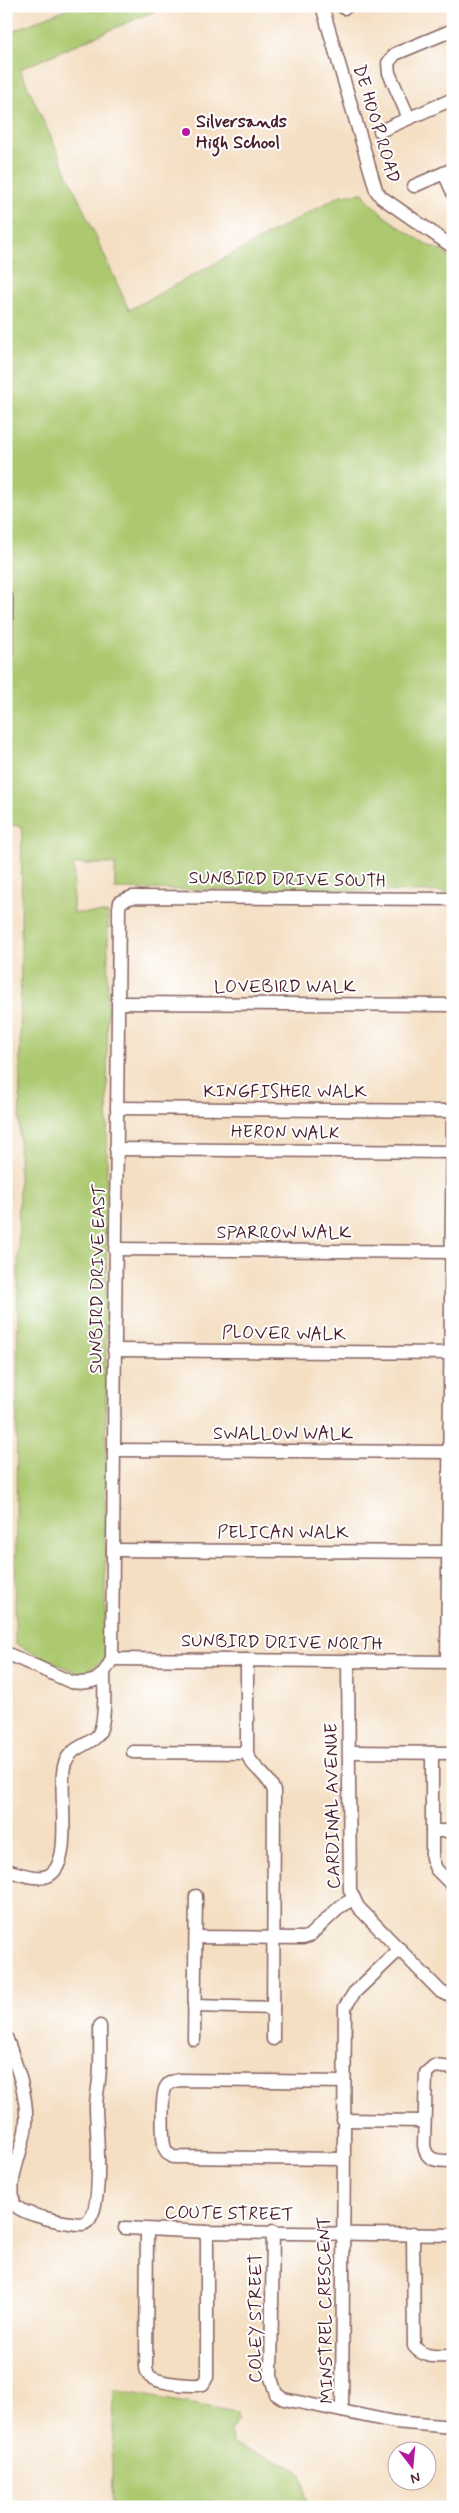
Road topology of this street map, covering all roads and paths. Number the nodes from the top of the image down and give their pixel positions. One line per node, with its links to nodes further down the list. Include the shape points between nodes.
1 (322, 6): 9 (street, DE HOOP ROAD, via 376,190 381,197)
2 (453, 30): 4 (street, via 395,54 388,63 388,73)
3 (453, 99): 4 (street)
4 (410, 118): 5 (street)
5 (380, 131)
6 (448, 171): 7 (street); 8 (street)
7 (414, 186)
8 (453, 193)
9 (453, 247)
10 (6, 597): 11 (street)
11 (6, 602): 12 (street)
12 (6, 649): 13 (street)
13 (6, 664)
14 (122, 900): 15 (street, SUNBIRD DRIVE SOUTH, via 132,897); 16 (street, SUNBIRD DRIVE EAST, via 118,908)
15 (453, 900)
16 (118, 1003): 17 (street, LOVEBIRD WALK); 18 (street, SUNBIRD DRIVE EAST)
17 (453, 1005)
18 (117, 1108): 19 (street, KINGFISHER WALK); 21 (street, SUNBIRD DRIVE EAST)
19 (453, 1111)
20 (453, 1120): 22 (street)
21 (116, 1149): 22 (street, HERON WALK); 23 (street, SUNBIRD DRIVE EAST)
22 (452, 1152): 24 (street)
23 (115, 1249): 24 (street, SPARROW WALK); 25 (street, SUNBIRD DRIVE EAST)
24 (452, 1252): 26 (street)
25 (114, 1350): 26 (street, PLOVER WALK); 27 (street, SUNBIRD DRIVE EAST)
26 (452, 1352): 28 (street)
27 (114, 1450): 28 (street, SWALLOW WALK); 29 (street, SUNBIRD DRIVE EAST)
28 (451, 1452): 30 (street)
29 (113, 1550): 30 (street, PELICAN WALK); 32 (street, SUNBIRD DRIVE EAST)
30 (451, 1552): 35 (street)
31 (7, 1654): 36 (street, via 71,1682 87,1683)
32 (112, 1659): 33 (street, SUNBIRD DRIVE NORTH); 36 (street)
33 (247, 1660): 34 (street, SUNBIRD DRIVE NORTH); 39 (street)
34 (348, 1661): 35 (street, SUNBIRD DRIVE NORTH); 38 (street, CARDINAL AVENUE)
35 (450, 1662)
36 (104, 1673): 44 (street, via 99,1733 69,1755 64,1768 63,1843 59,1862 54,1872 45,1876)
37 (133, 1752): 39 (street)
38 (350, 1752): 40 (street); 47 (street, CARDINAL AVENUE, via 348,1882)
39 (247, 1753): 49 (street, via 248,1759 272,1784 274,1791)
40 (432, 1753): 41 (street); 42 (street)
41 (453, 1753)
42 (432, 1831): 43 (street); 45 (street, via 434,1863)
43 (453, 1831)
44 (6, 1870)
45 (453, 1886)
46 (196, 1896): 48 (street)
47 (353, 1899): 49 (street, via 309,1936); 50 (street, CARDINAL AVENUE)
48 (196, 1937): 49 (street); 52 (street)
49 (273, 1938): 53 (street)
50 (400, 1949): 51 (street, CARDINAL AVENUE, via 441,1992); 59 (street, MINSTREL CRESCENT, via 354,1993 345,2007)
51 (453, 1998)
52 (194, 2006): 53 (street); 56 (street)
53 (273, 2008): 57 (street)
54 (100, 2026): 55 (street, via 96,2105 98,2174 94,2213 90,2221 83,2224 34,2215 14,2204 15,2170 26,2111)
55 (6, 2037)
56 (194, 2039)
57 (273, 2039)
58 (453, 2068): 61 (street, via 434,2066 426,2073)
59 (344, 2082): 60 (street, MINSTREL CRESCENT); 62 (street, via 180,2080 166,2087 164,2101 164,2146 173,2157)
60 (343, 2120): 61 (street); 62 (street, MINSTREL CRESCENT)
61 (424, 2121): 63 (street, via 426,2154 437,2161)
62 (343, 2159): 68 (street, MINSTREL CRESCENT)
63 (453, 2161)
64 (125, 2228): 65 (street, COUTE STREET)
65 (147, 2230): 67 (street, COUTE STREET); 67 (street, via 146,2368 151,2378 191,2386 203,2384 207,2377)
66 (273, 2231): 67 (street, COUTE STREET); 68 (street, COUTE STREET); 72 (street, COLEY STREET, via 273,2391 284,2399)
67 (207, 2232)
68 (342, 2232): 69 (street, COUTE STREET); 72 (street, MINSTREL CRESCENT)
69 (413, 2234): 70 (street, COUTE STREET); 71 (street, via 414,2346 429,2356)
70 (453, 2235)
71 (453, 2356)
72 (342, 2411): 73 (street, MINSTREL CRESCENT, via 394,2422)
73 (453, 2427)

